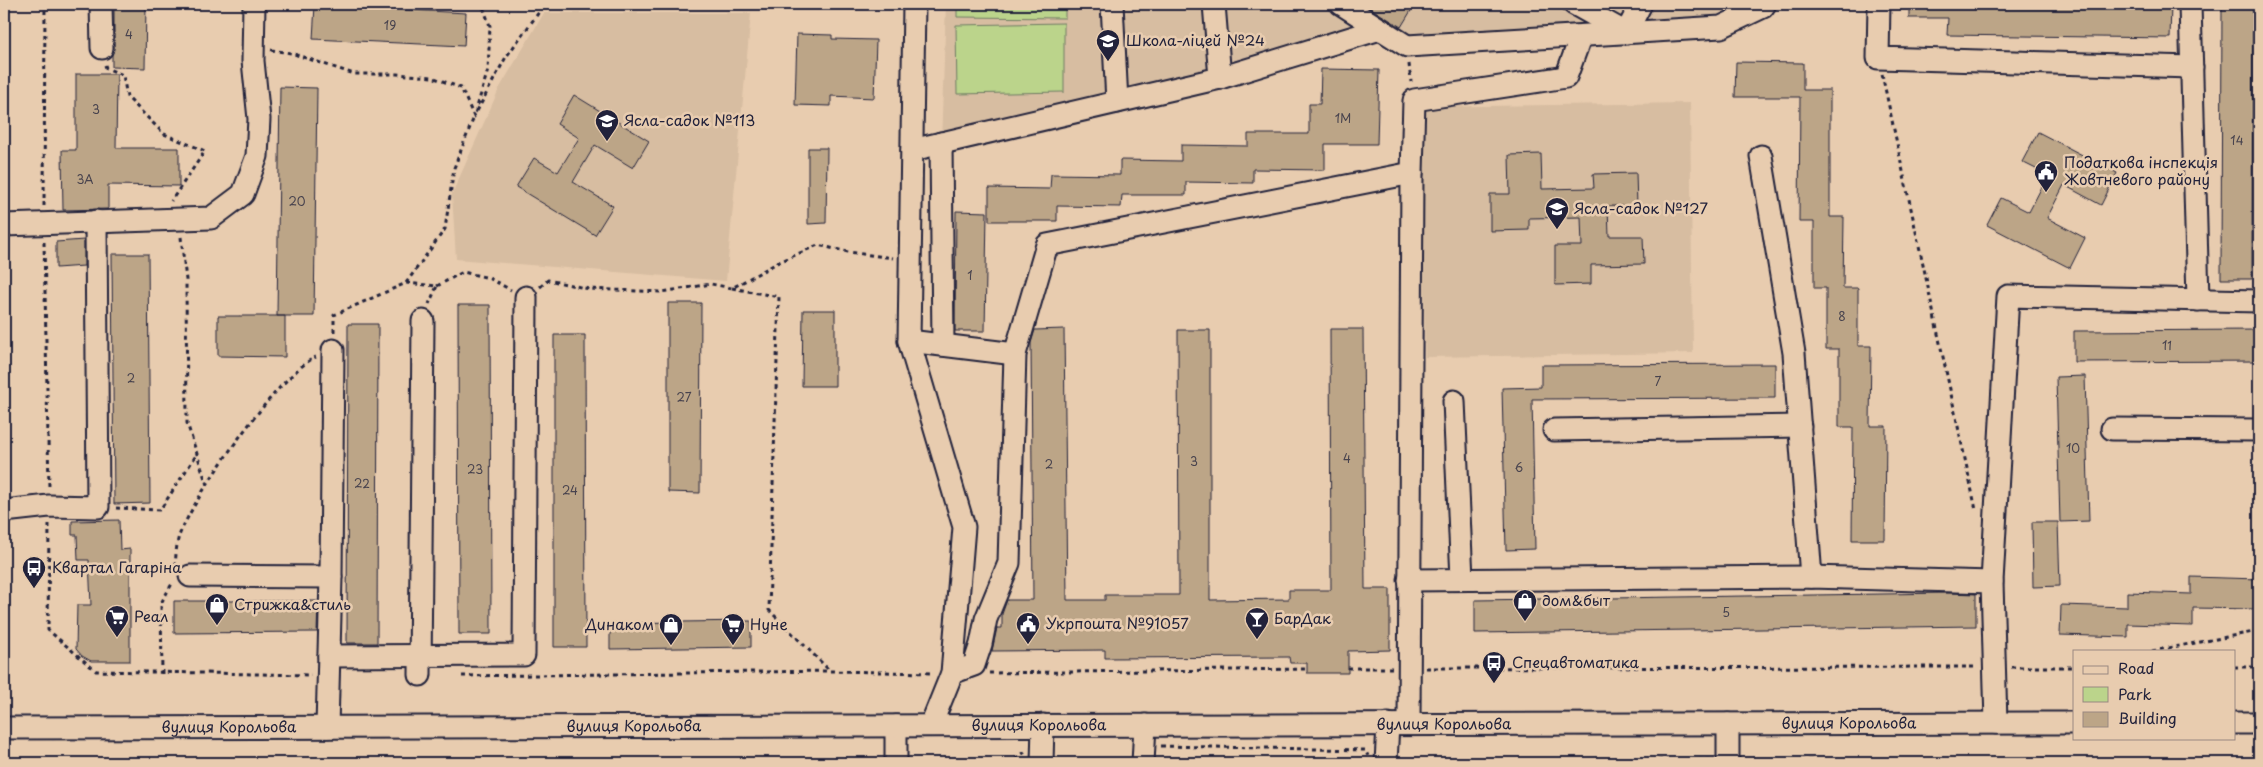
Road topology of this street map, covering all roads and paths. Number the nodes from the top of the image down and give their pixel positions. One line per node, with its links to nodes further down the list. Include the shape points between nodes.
1 (102, 4): 18 (street)
2 (254, 4): 19 (street)
3 (482, 4): 25 (path, via 490,26 488,70)
4 (545, 4): 25 (path, via 506,57)
5 (914, 4): 27 (street)
6 (1112, 4): 24 (street)
7 (1214, 4): 22 (street)
8 (1341, 4): 14 (street)
9 (1574, 4): 15 (street)
10 (1641, 4): 15 (street)
11 (1765, 4): 15 (street, via 1721,27)
12 (1879, 4): 20 (street)
13 (2190, 4): 21 (street)
14 (1380, 29): 17 (street); 22 (street)
15 (1626, 33): 16 (street)
16 (1581, 36): 17 (street); 23 (street, via 1566,77)
17 (1407, 46): 23 (path)
18 (102, 48): 31 (path, via 106,68 122,75 127,98 164,134 205,151 167,207)
19 (253, 50): 25 (path, via 290,53 354,74 432,77 461,88); 30 (street, via 258,156 242,194 211,218)
20 (1878, 58): 21 (street); 55 (path)
21 (2192, 66): 39 (street)
22 (1220, 78): 24 (street)
23 (1414, 100): 29 (street)
24 (1117, 102): 26 (street)
25 (474, 117): 35 (path, via 454,168 445,229)
26 (941, 143): 27 (street); 43 (street)
27 (912, 150): 34 (street)
28 (1761, 156): 47 (street, via 1794,353)
29 (1412, 173): 45 (street, via 1047,245); 60 (street)
30 (179, 219): 31 (street); 51 (path, via 186,280 187,423)
31 (149, 220): 32 (street)
32 (96, 221): 33 (street); 53 (street)
33 (4, 225)
34 (911, 258): 37 (path, via 887,258 818,245); 42 (street)
35 (406, 283): 36 (path); 44 (path, via 334,315)
36 (437, 286): 38 (path, via 463,272 489,278); 41 (path)
37 (732, 288): 38 (path, via 711,284 662,292 589,289 548,280); 73 (path, via 779,297 769,610)
38 (526, 297): 64 (street, via 524,655)
39 (2198, 300): 40 (street); 61 (street, via 2008,296)
40 (2259, 301)
41 (423, 321): 64 (street)
42 (909, 342): 43 (street); 74 (street, via 964,527)
43 (943, 345): 45 (street)
44 (333, 350): 52 (path, via 306,362 266,404); 57 (street)
45 (1015, 354): 74 (street, via 1009,563 986,618 974,665)
46 (1454, 402): 59 (street)
47 (1800, 426): 49 (street); 58 (street)
48 (2112, 429): 50 (street)
49 (1554, 430)
50 (2259, 430)
51 (197, 453): 52 (path); 53 (path, via 160,510)
52 (207, 485): 76 (path, via 178,537 172,584 161,603)
53 (98, 507): 54 (street, via 49,506)
54 (4, 511)
55 (1977, 514)
56 (190, 576): 57 (street)
57 (331, 577): 65 (street)
58 (1811, 577): 59 (street); 61 (street)
59 (1462, 579): 60 (street)
60 (1409, 580): 72 (street)
61 (1992, 582): 67 (street)
62 (2259, 631): 63 (path)
63 (2157, 650)
64 (420, 654): 65 (street); 77 (street)
65 (329, 656): 88 (street)
66 (2073, 666): 67 (path)
67 (1994, 667): 72 (path); 79 (street)
68 (2236, 667): 69 (path)
69 (2259, 667)
70 (1307, 668): 75 (path)
71 (1348, 668): 72 (path)
72 (1409, 668): 84 (street)
73 (831, 671): 74 (path); 78 (path)
74 (952, 673): 87 (street)
75 (981, 673)
76 (162, 674)
77 (420, 676)
78 (458, 676)
79 (1996, 723): 80 (street, вулиця Корольова); 85 (street, вулиця Корольова)
80 (2073, 723)
81 (2236, 723): 82 (street)
82 (2259, 723)
83 (1388, 724): 84 (street, вулиця Корольова); 91 (street, вулиця Корольова); 98 (street)
84 (1409, 724): 85 (street, вулиця Корольова)
85 (1728, 724): 92 (street)
86 (896, 726): 87 (street, вулиця Корольова); 88 (street, вулиця Корольова); 95 (street)
87 (931, 726): 90 (street, вулиця Корольова)
88 (327, 727): 89 (street, вулиця Корольова)
89 (4, 728)
90 (1043, 745): 91 (street, вулиця Корольова); 96 (path)
91 (1144, 745): 97 (path, via 1365,750)
92 (1728, 761): 99 (path); 100 (path)
93 (324, 763): 94 (path)
94 (720, 763)
95 (896, 763)
96 (1008, 763)
97 (1370, 763)
98 (1386, 763)
99 (1474, 763)
100 (1939, 763)

